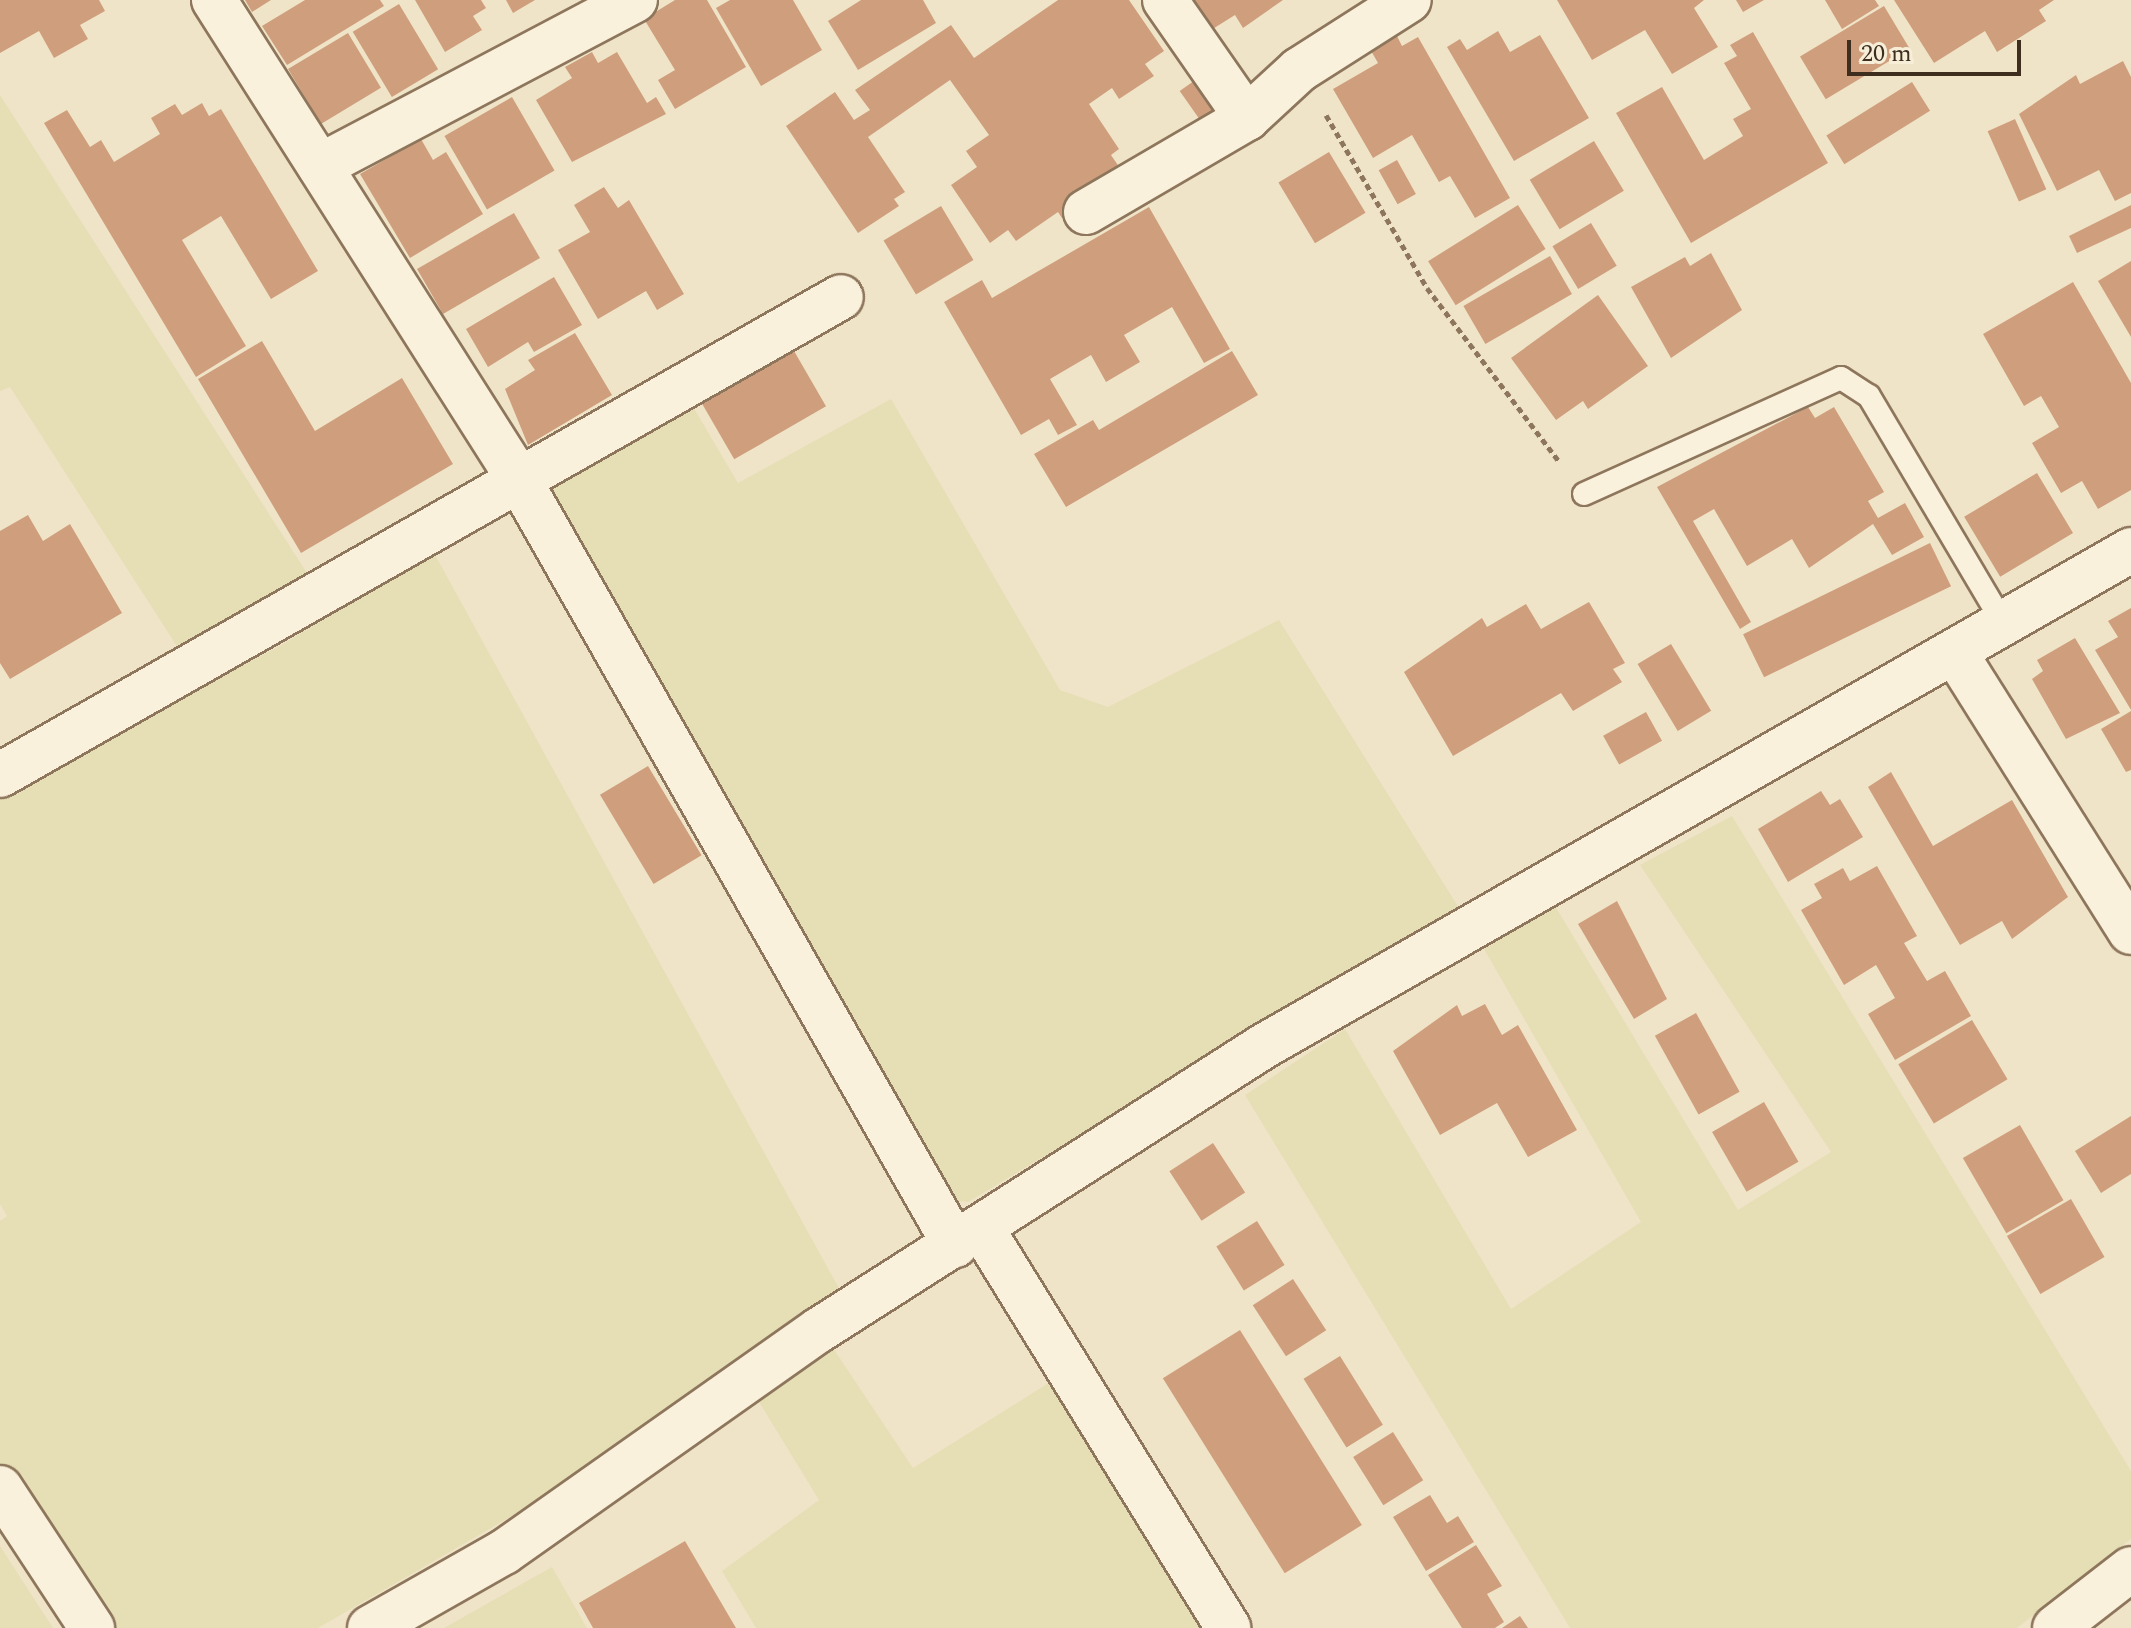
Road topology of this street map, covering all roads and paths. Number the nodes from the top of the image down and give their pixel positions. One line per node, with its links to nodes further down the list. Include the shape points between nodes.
1 (214, 0): 7 (street)
2 (635, 0): 7 (street)
3 (1165, 0): 6 (street)
4 (1409, 0): 5 (street)
5 (1299, 70): 6 (street); 11 (path, via 1427,288)
6 (1247, 118): 8 (street)
7 (320, 166): 10 (street)
8 (1086, 212)
9 (841, 297): 10 (street)
10 (518, 478): 15 (street); 17 (street)
11 (1584, 494): 13 (lane, via 1841,378 1869,396)
12 (2131, 550): 13 (street)
13 (2004, 624): 14 (street)
14 (1957, 656): 16 (street); 17 (street, via 1264,1046)
15 (0, 775)
16 (2131, 932)
17 (969, 1237): 21 (street, via 819,1330 504,1552); 22 (street)
18 (0, 1488): 20 (street)
19 (2131, 1569): 23 (street)
20 (92, 1628)
21 (370, 1628)
22 (1228, 1628)
23 (2055, 1628)

